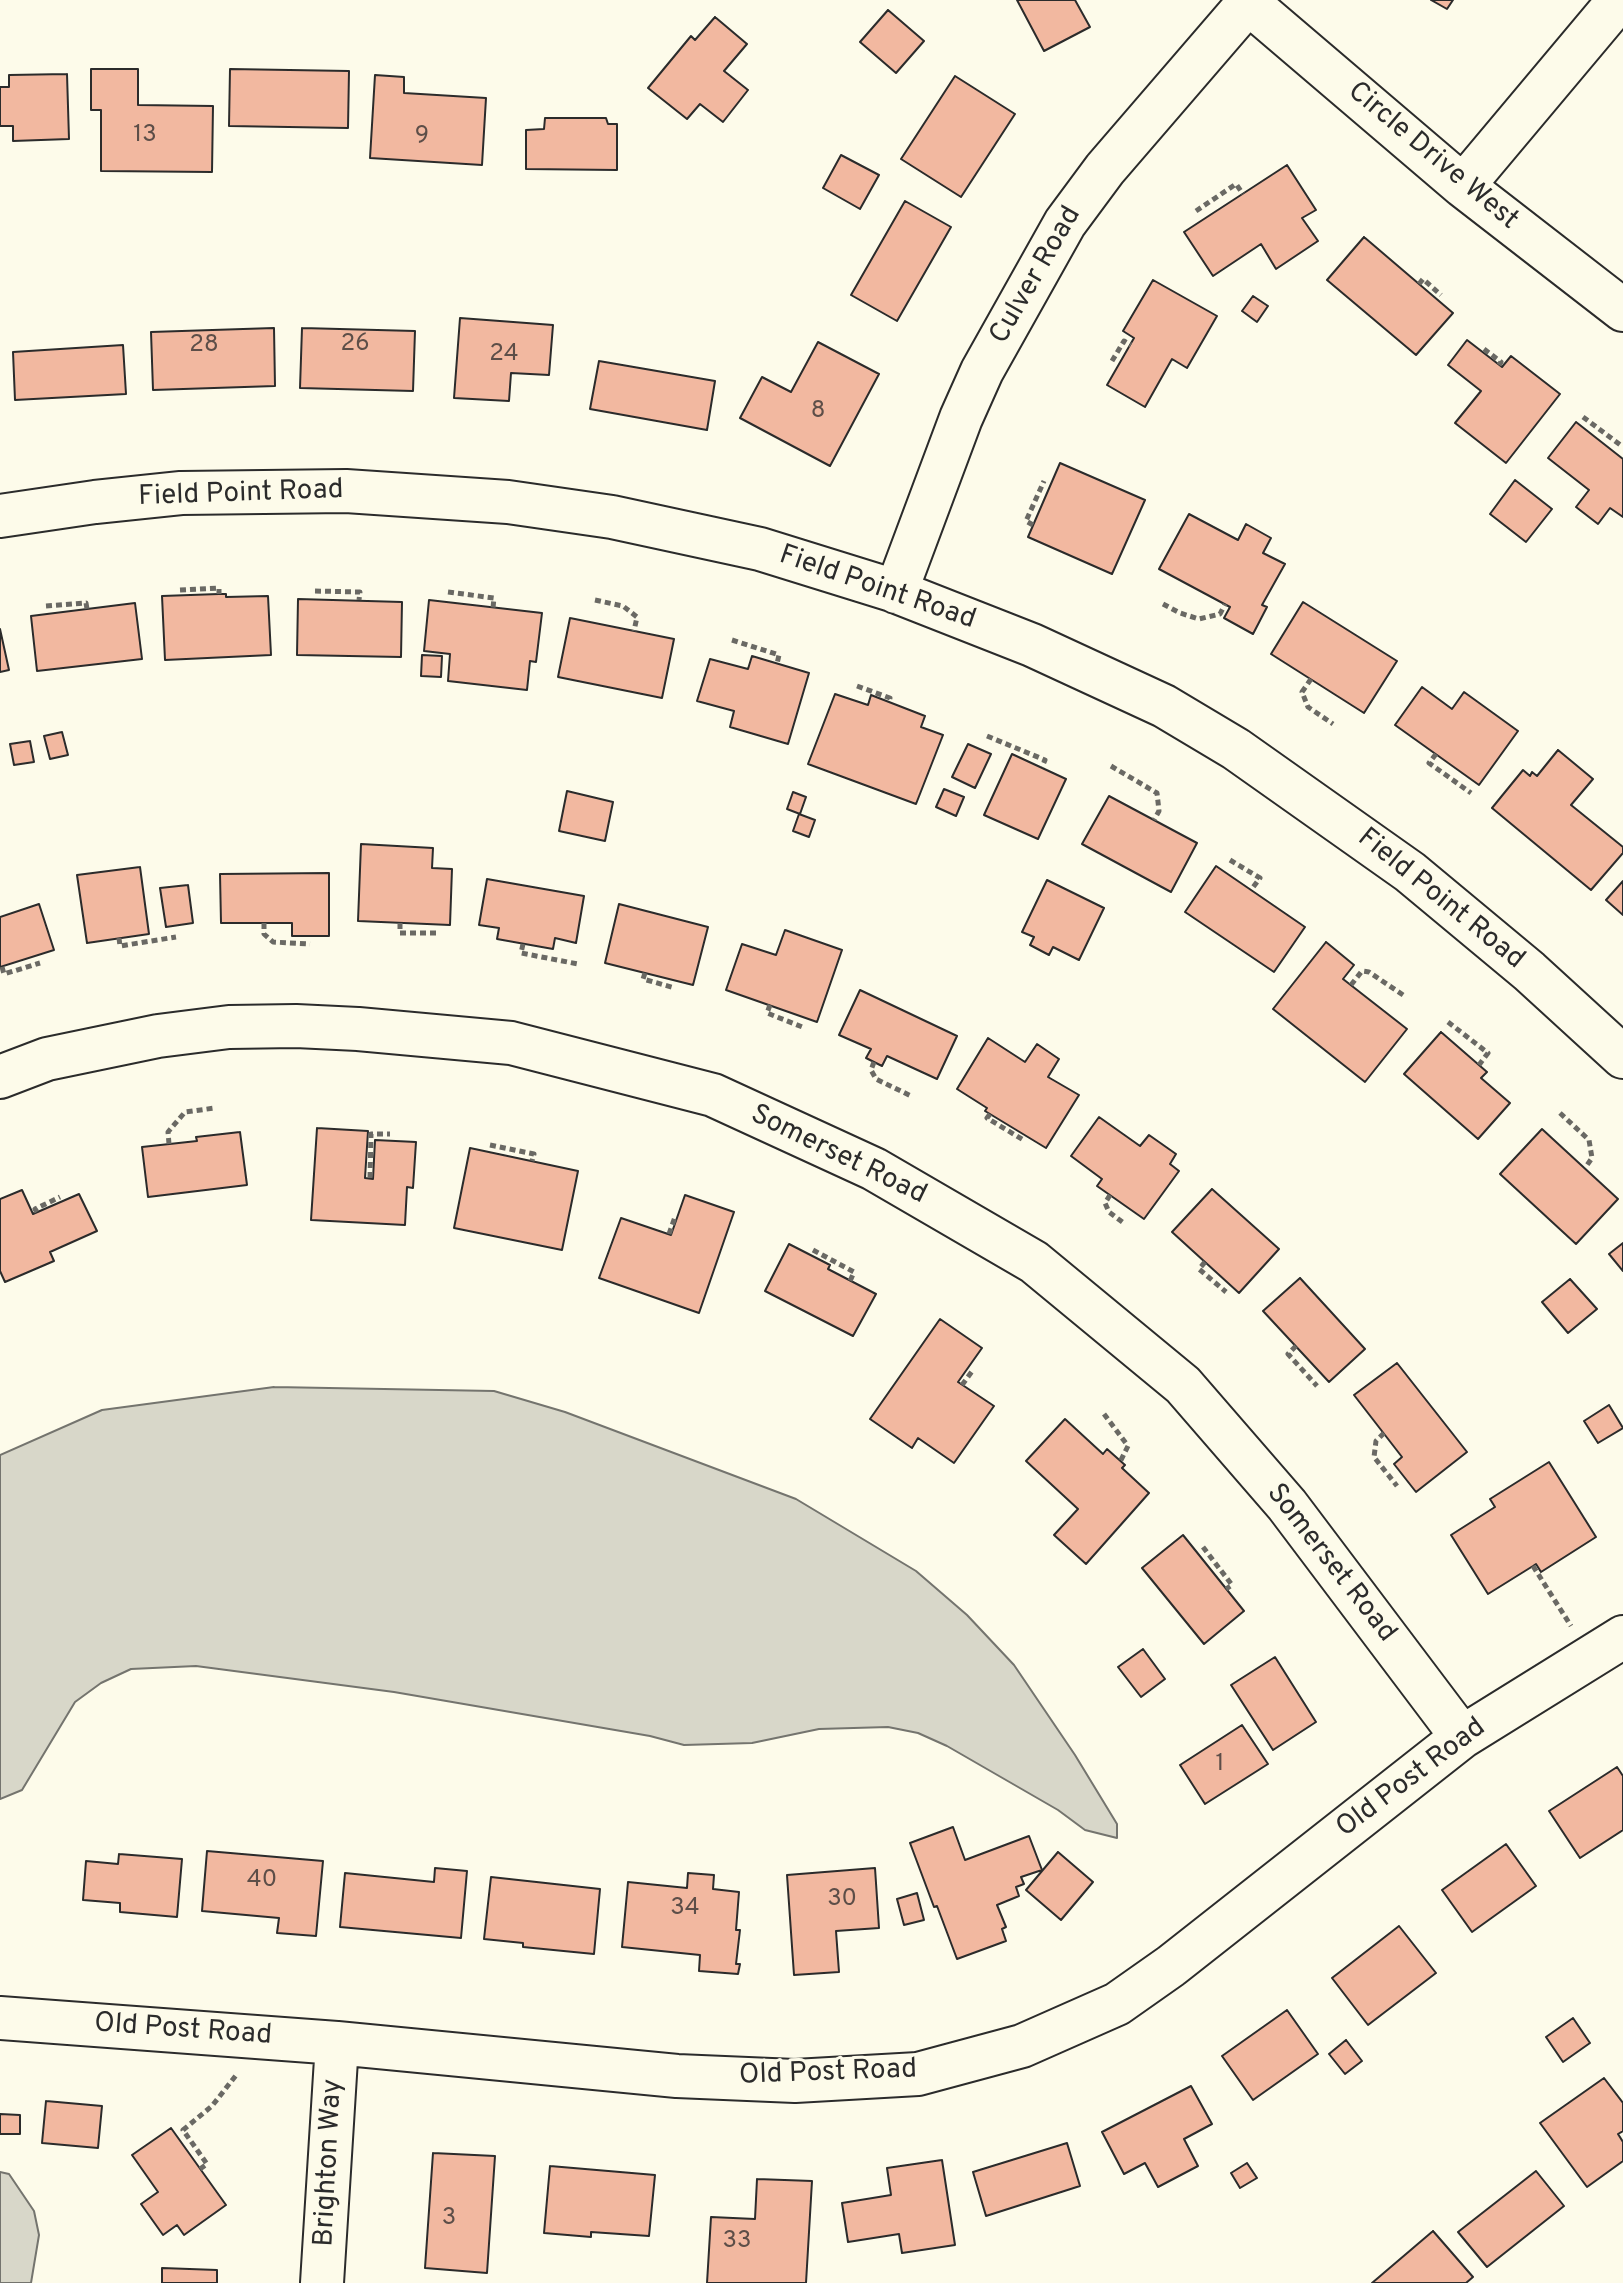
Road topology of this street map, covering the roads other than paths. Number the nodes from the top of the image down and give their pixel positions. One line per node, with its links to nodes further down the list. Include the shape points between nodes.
1 (1619, 0): 3 (street)
2 (1247, 2): 3 (street, Circle Drive West); 6 (street, Culver Road, via 1065,223 982,371)
3 (1463, 186): 4 (street, Circle Drive West)
4 (1623, 310)
5 (0, 516): 6 (street, Field Point Road, via 181,493 346,491 508,502 612,517 760,549)
6 (896, 592): 7 (street, Field Point Road, via 1032,645 1164,706 1236,749 1410,872)
7 (1623, 1057)
8 (0, 1077): 10 (street, Somerset Road, via 47,1059 158,1036 296,1026 511,1043 713,1095 874,1169 1034,1262 1183,1385 1287,1505)
9 (1623, 1637): 10 (street, Old Post Road)
10 (1462, 1737): 12 (street, Old Post Road, via 1117,2004 1022,2046 918,2074 795,2081)
11 (0, 2018): 12 (street, Old Post Road)
12 (337, 2043): 13 (street, Brighton Way)
13 (322, 2283)

